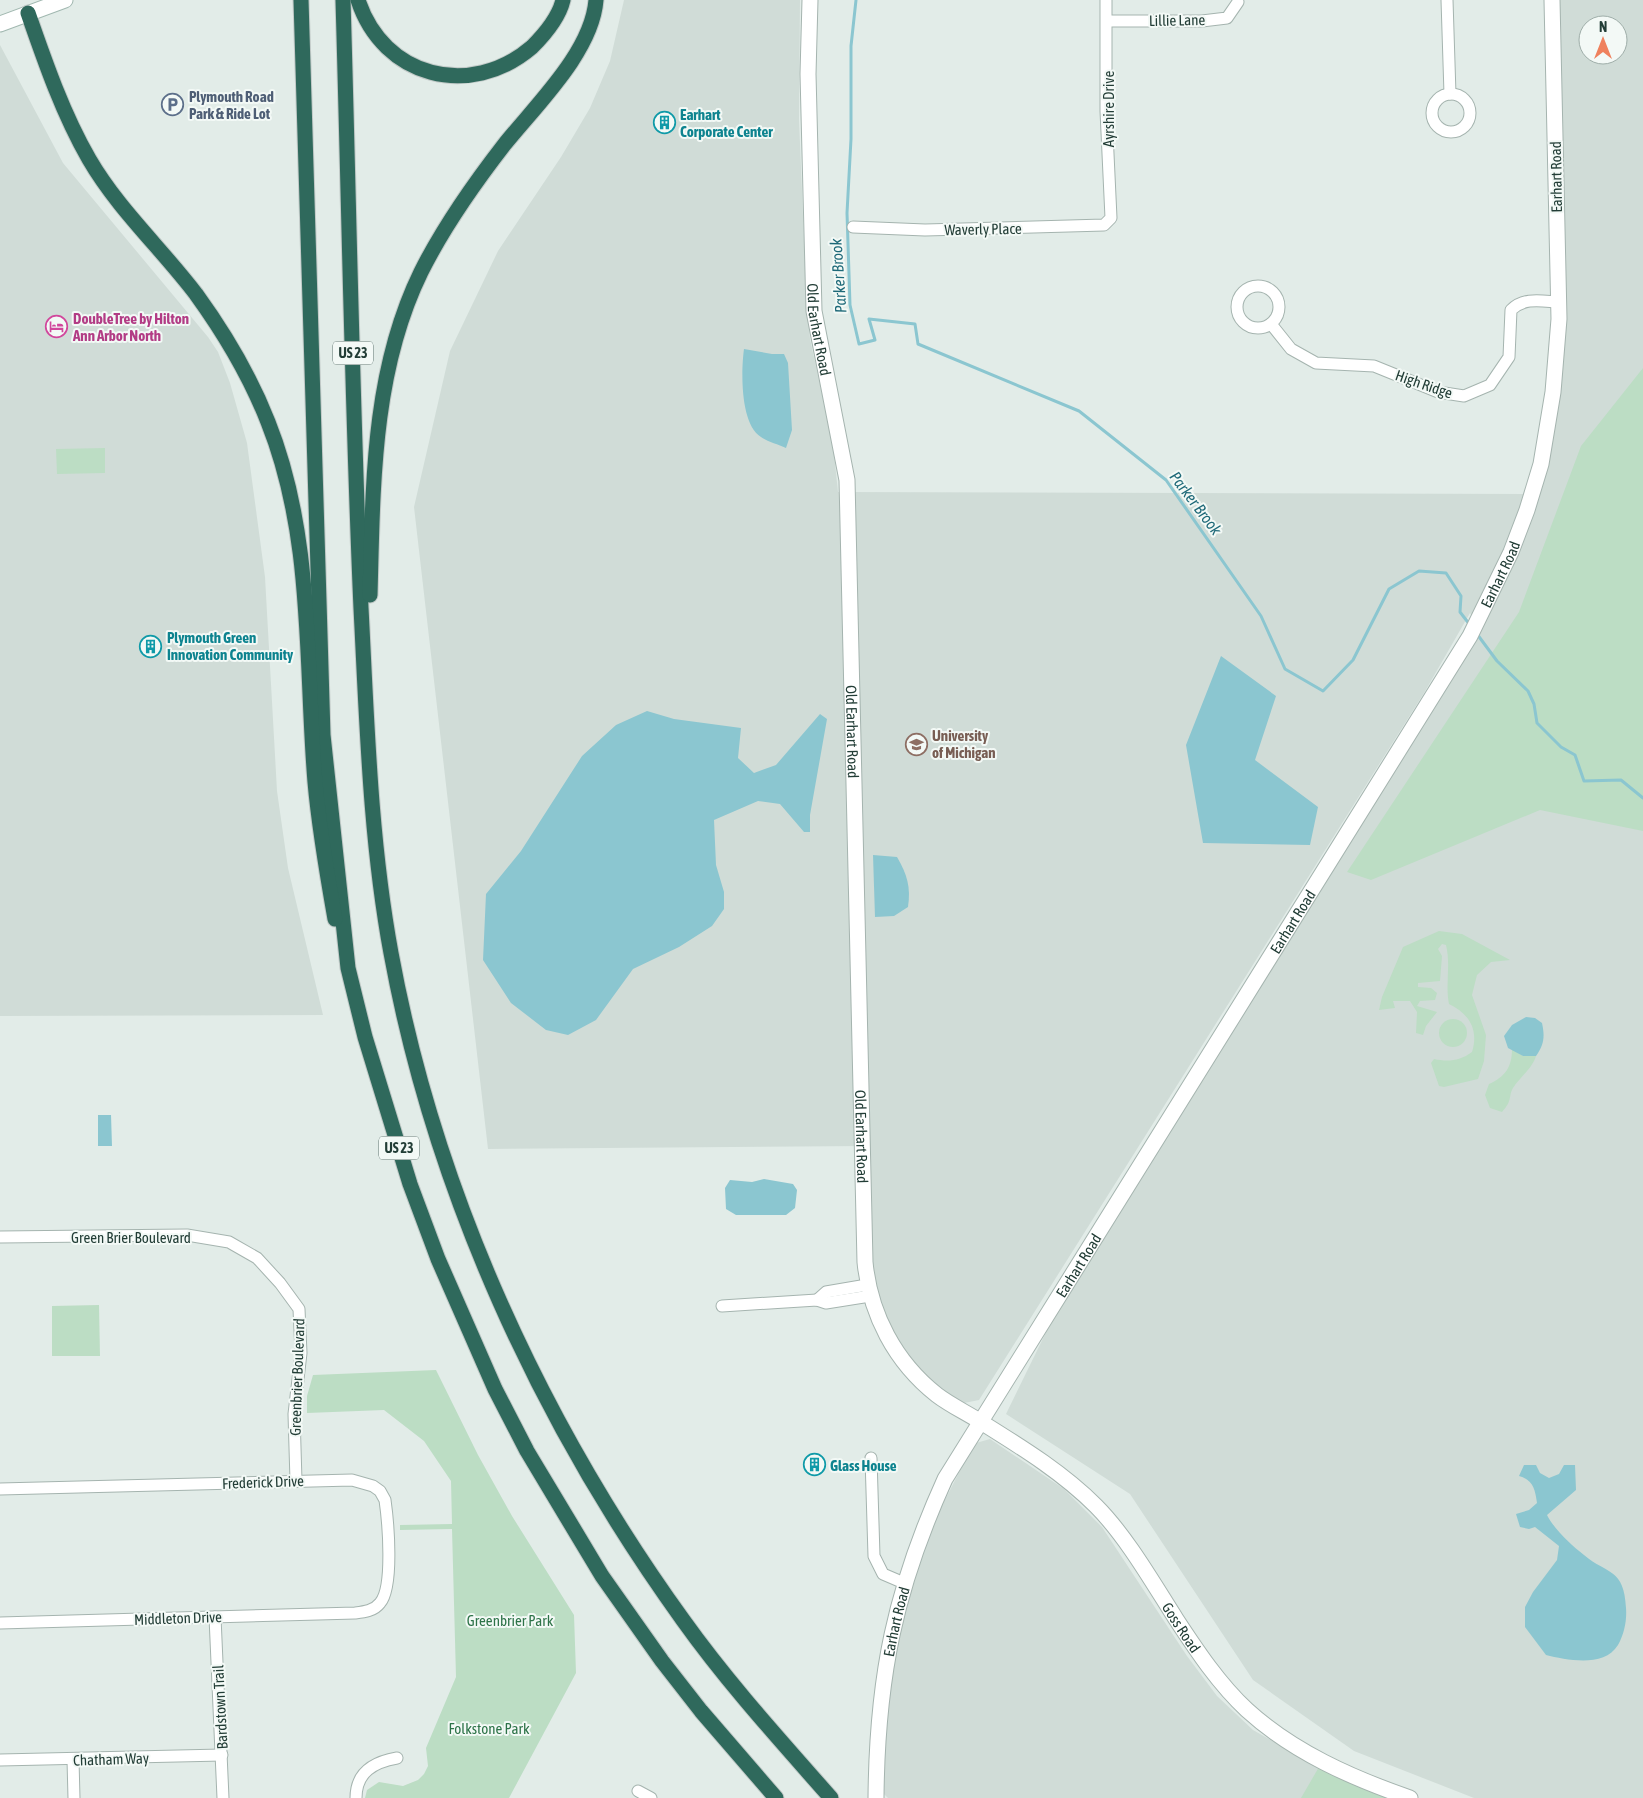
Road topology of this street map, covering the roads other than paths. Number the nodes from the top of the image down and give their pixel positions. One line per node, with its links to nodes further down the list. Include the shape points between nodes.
1 (65, 0): 12 (street)
2 (301, 0): 21 (highway, US 23, via 323,734)
3 (343, 0): 20 (highway, US 23, via 356,497)
4 (358, 0): 5 (highway, via 364,21 382,44 429,73 465,77 494,70 521,56 543,36)
5 (563, 0)
6 (596, 0): 20 (highway, via 590,30 566,68 456,210 421,272 398,330 379,422 372,512)
7 (810, 0): 24 (street, Old Earhart Road, via 808,74 814,311 848,480)
8 (1106, 0): 13 (street, Ayrshire Drive)
9 (1447, 0): 15 (street)
10 (1552, 0): 18 (street, Earhart Road)
11 (1238, 2): 13 (street, Lillie Lane, via 1227,18)
12 (28, 14): 14 (street); 21 (highway, via 89,159 128,214 195,293 225,336 251,382 282,460 298,533 304,591 315,784 331,896)
13 (1107, 21): 16 (street, Ayrshire Drive, via 1106,111)
14 (0, 24)
15 (1450, 94)
16 (1111, 218): 17 (street, Waverly Place, via 1104,225 1092,226 925,230)
17 (853, 227)
18 (1558, 302): 19 (street, High Ridge, via 1528,300 1517,304 1511,310 1509,357 1490,385 1464,396 1448,395 1374,366 1316,363 1292,349); 26 (street, Earhart Road, via 1553,392 1541,464 1527,510 1490,598 1470,636)
19 (1271, 324)
20 (366, 706): 44 (highway, US 23, via 374,829 390,951 423,1087 486,1268 550,1405 637,1553 686,1625 743,1697)
21 (348, 968): 43 (highway, US 23, via 365,1037 410,1184 438,1259 495,1389 548,1489 602,1576 690,1696)
22 (0, 1237): 23 (street, Green Brier Boulevard, via 187,1236 229,1242)
23 (257, 1258): 28 (street, Greenbrier Boulevard, via 299,1309 301,1353 294,1414)
24 (869, 1290): 25 (street, via 826,1303 817,1300); 26 (street, Old Earhart Road, via 886,1335 905,1363 937,1395)
25 (722, 1306)
26 (980, 1421): 30 (street, Earhart Road, via 945,1479 924,1524); 46 (street, Goss Road, via 1072,1483 1098,1508 1132,1552 1198,1651 1248,1711 1326,1764)
27 (871, 1458): 30 (street, via 874,1556 883,1574)
28 (296, 1481): 29 (street, Frederick Drive); 31 (street, Frederick Drive, via 352,1480 380,1490 384,1500 388,1585 380,1604 370,1611)
29 (0, 1490)
30 (904, 1583): 45 (street, Earhart Road, via 881,1691)
31 (355, 1613): 32 (street, Middleton Drive)
32 (215, 1617): 33 (street, Middleton Drive); 34 (street, Bardstown Trail)
33 (0, 1623)
34 (222, 1755): 37 (street, Chatham Way); 40 (street, Bardstown Trail)
35 (397, 1758): 41 (street, via 380,1761 368,1768 360,1777)
36 (0, 1760): 37 (street, Chatham Way)
37 (74, 1760): 39 (street)
38 (638, 1791): 42 (street)
39 (74, 1798)
40 (222, 1798)
41 (356, 1798)
42 (651, 1798)
43 (776, 1798)
44 (831, 1798)
45 (876, 1798)
46 (1410, 1798)

